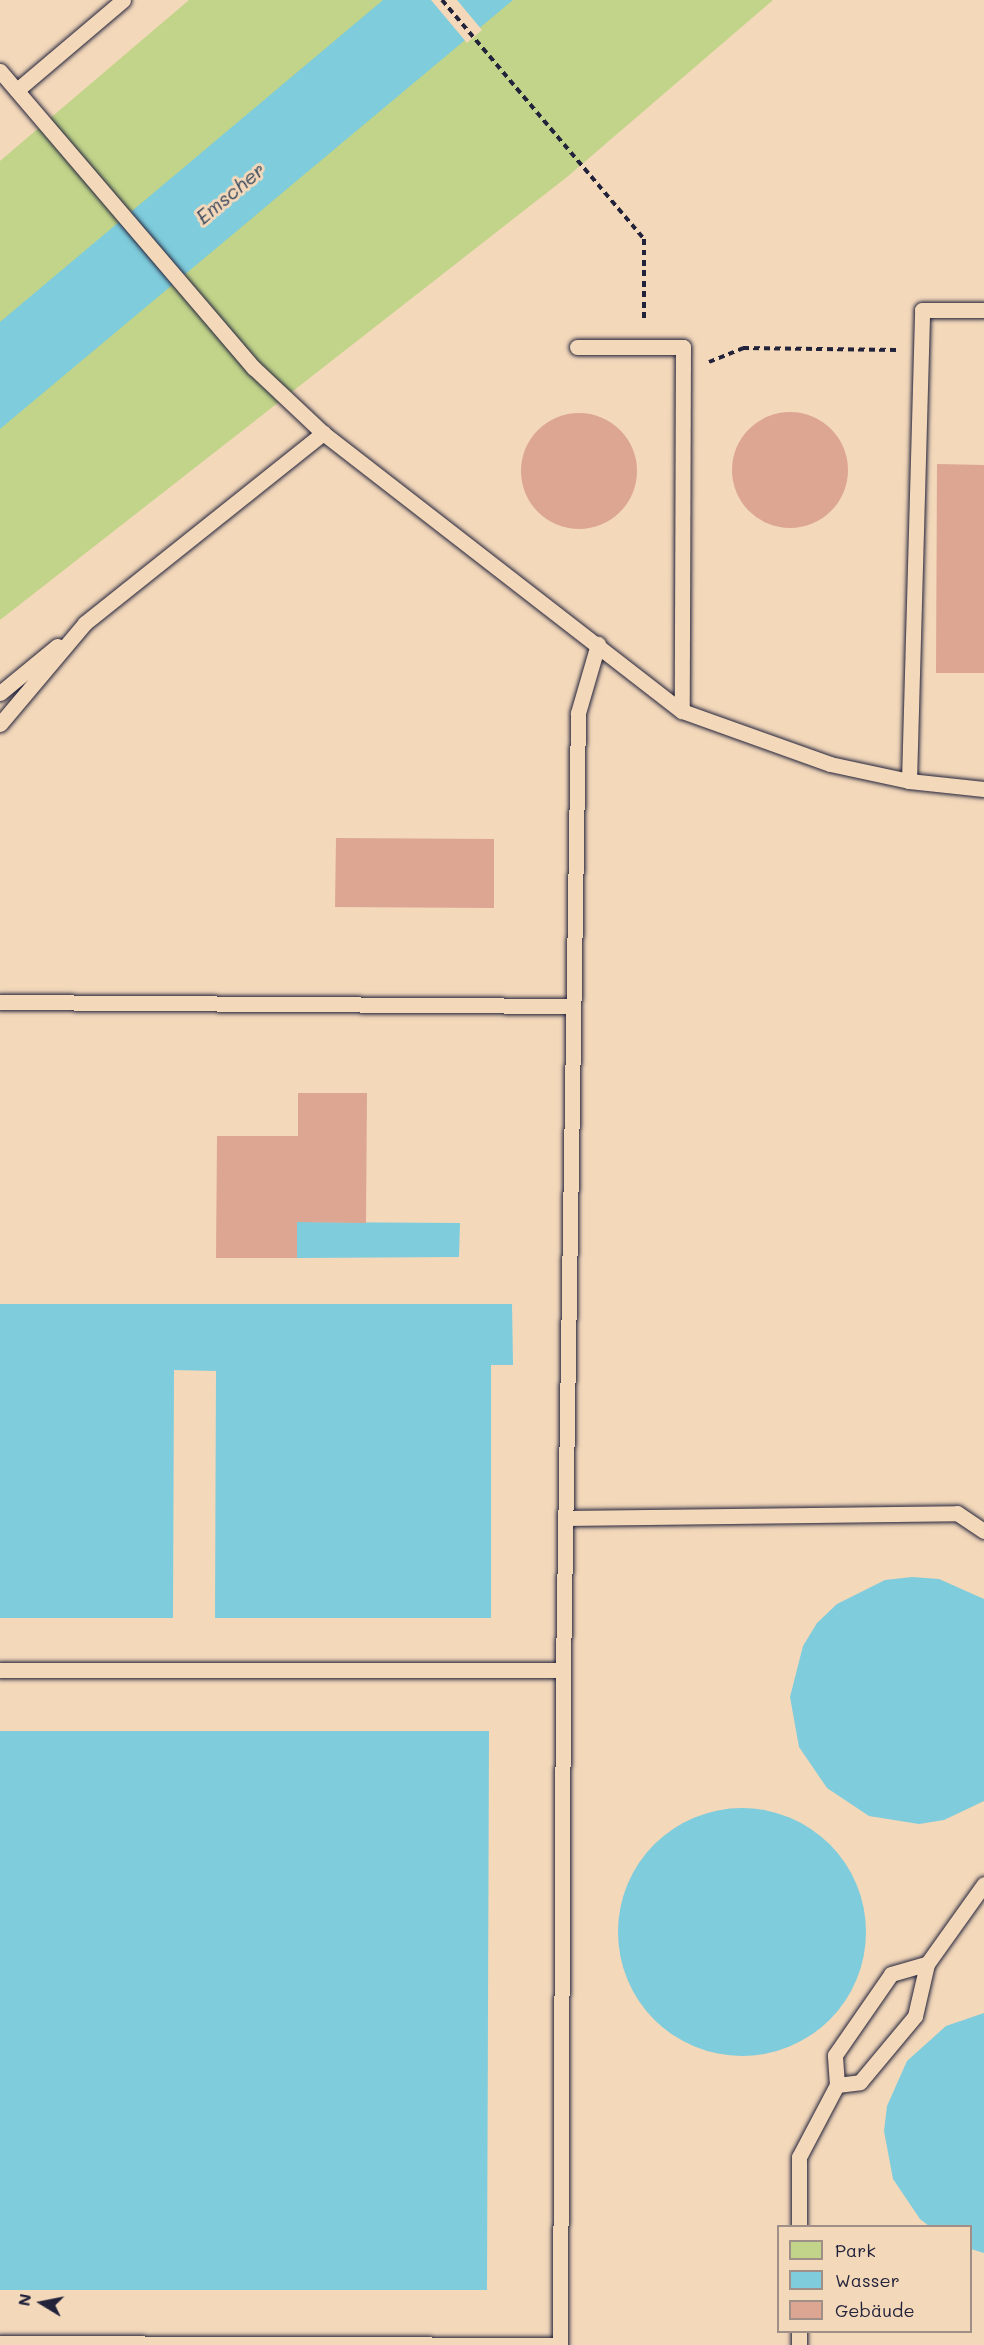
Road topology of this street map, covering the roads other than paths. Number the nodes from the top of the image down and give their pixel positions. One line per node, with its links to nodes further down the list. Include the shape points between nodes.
1 (123, 0): 3 (lane)
2 (0, 71): 3 (lane)
3 (17, 90): 6 (lane, via 254,368)
4 (984, 310): 12 (lane, via 922,310)
5 (577, 347): 10 (lane, via 683,347)
6 (322, 433): 7 (lane); 8 (lane)
7 (85, 623): 9 (lane); 11 (lane)
8 (598, 644): 10 (lane); 15 (lane, via 578,713)
9 (0, 693)
10 (682, 711): 12 (lane, via 830,764)
11 (0, 724)
12 (909, 781): 13 (lane)
13 (984, 789)
14 (0, 1002): 15 (lane)
15 (572, 1006): 16 (lane)
16 (566, 1518): 17 (lane, via 957,1513); 19 (lane)
17 (984, 1531)
18 (0, 1670): 19 (lane)
19 (563, 1670): 24 (lane, via 560,2345)
20 (984, 1884): 21 (lane)
21 (927, 1964): 22 (lane, via 915,2016 860,2082); 22 (lane, via 891,1974 835,2055)
22 (837, 2085): 23 (lane, via 799,2157)
23 (799, 2225)
24 (0, 2343)

